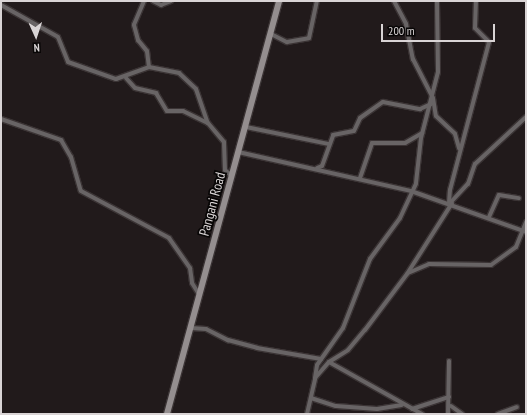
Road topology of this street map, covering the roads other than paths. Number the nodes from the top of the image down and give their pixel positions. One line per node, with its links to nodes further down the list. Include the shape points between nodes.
1 (144, 1): 11 (street, via 134,25 138,40 147,51)
2 (153, 1): 3 (street, via 161,5)
3 (170, 1)
4 (278, 1): 10 (main road, Pangani Road)
5 (317, 1): 10 (street, via 309,38 288,42)
6 (394, 1): 13 (street, via 406,24 415,63)
7 (437, 1): 13 (street, via 438,67)
8 (476, 1): 21 (street, via 475,28 489,42)
9 (1, 5): 12 (street, via 58,37 68,62 110,78)
10 (271, 34): 18 (main road, Pangani Road)
11 (149, 67): 12 (street); 17 (street, via 179,73 193,85)
12 (126, 78): 17 (street, via 135,88 156,93 167,111 183,111)
13 (433, 98): 14 (street); 21 (street, via 438,119 455,134)
14 (431, 104): 19 (street); 20 (street, via 420,109 383,102 360,118 354,131 335,134)
15 (526, 118): 28 (street, via 475,164 468,184)
16 (1, 119): 34 (street, via 61,140 71,157 82,191 169,238 190,268 192,283)
17 (208, 123): 24 (street, via 224,142 225,170)
18 (246, 126): 20 (street); 22 (main road, Pangani Road)
19 (422, 133): 25 (street, via 405,143 372,144); 26 (street, via 418,177)
20 (329, 144): 23 (street, via 322,166)
21 (460, 150): 28 (street)
22 (238, 152): 23 (street); 24 (main road, Pangani Road)
23 (317, 168): 25 (street)
24 (232, 176): 34 (main road, Pangani Road)
25 (360, 178): 26 (street)
26 (411, 191): 28 (street); 36 (street, via 400,218 370,259 343,328)
27 (519, 198): 29 (street, via 499,195)
28 (450, 203): 29 (street); 33 (street)
29 (489, 217): 31 (street)
30 (526, 222): 31 (street)
31 (521, 230): 32 (street); 33 (street, via 516,247 491,265 429,264)
32 (526, 232)
33 (407, 274): 38 (street, via 348,350)
34 (200, 295): 35 (main road, Pangani Road)
35 (191, 328): 36 (street, via 206,329 228,340 257,348); 46 (main road, Pangani Road)
36 (321, 359): 39 (street)
37 (449, 361): 40 (street)
38 (329, 362): 39 (street); 42 (street)
39 (315, 378): 41 (street)
40 (449, 397): 43 (street); 45 (street)
41 (311, 398): 42 (street, via 336,406 377,409); 47 (street)
42 (402, 405): 45 (street)
43 (451, 406): 49 (street); 50 (street)
44 (517, 408): 51 (street)
45 (412, 409): 48 (street)
46 (167, 414)
47 (306, 414)
48 (422, 414)
49 (448, 414)
50 (462, 414)
51 (498, 414)

